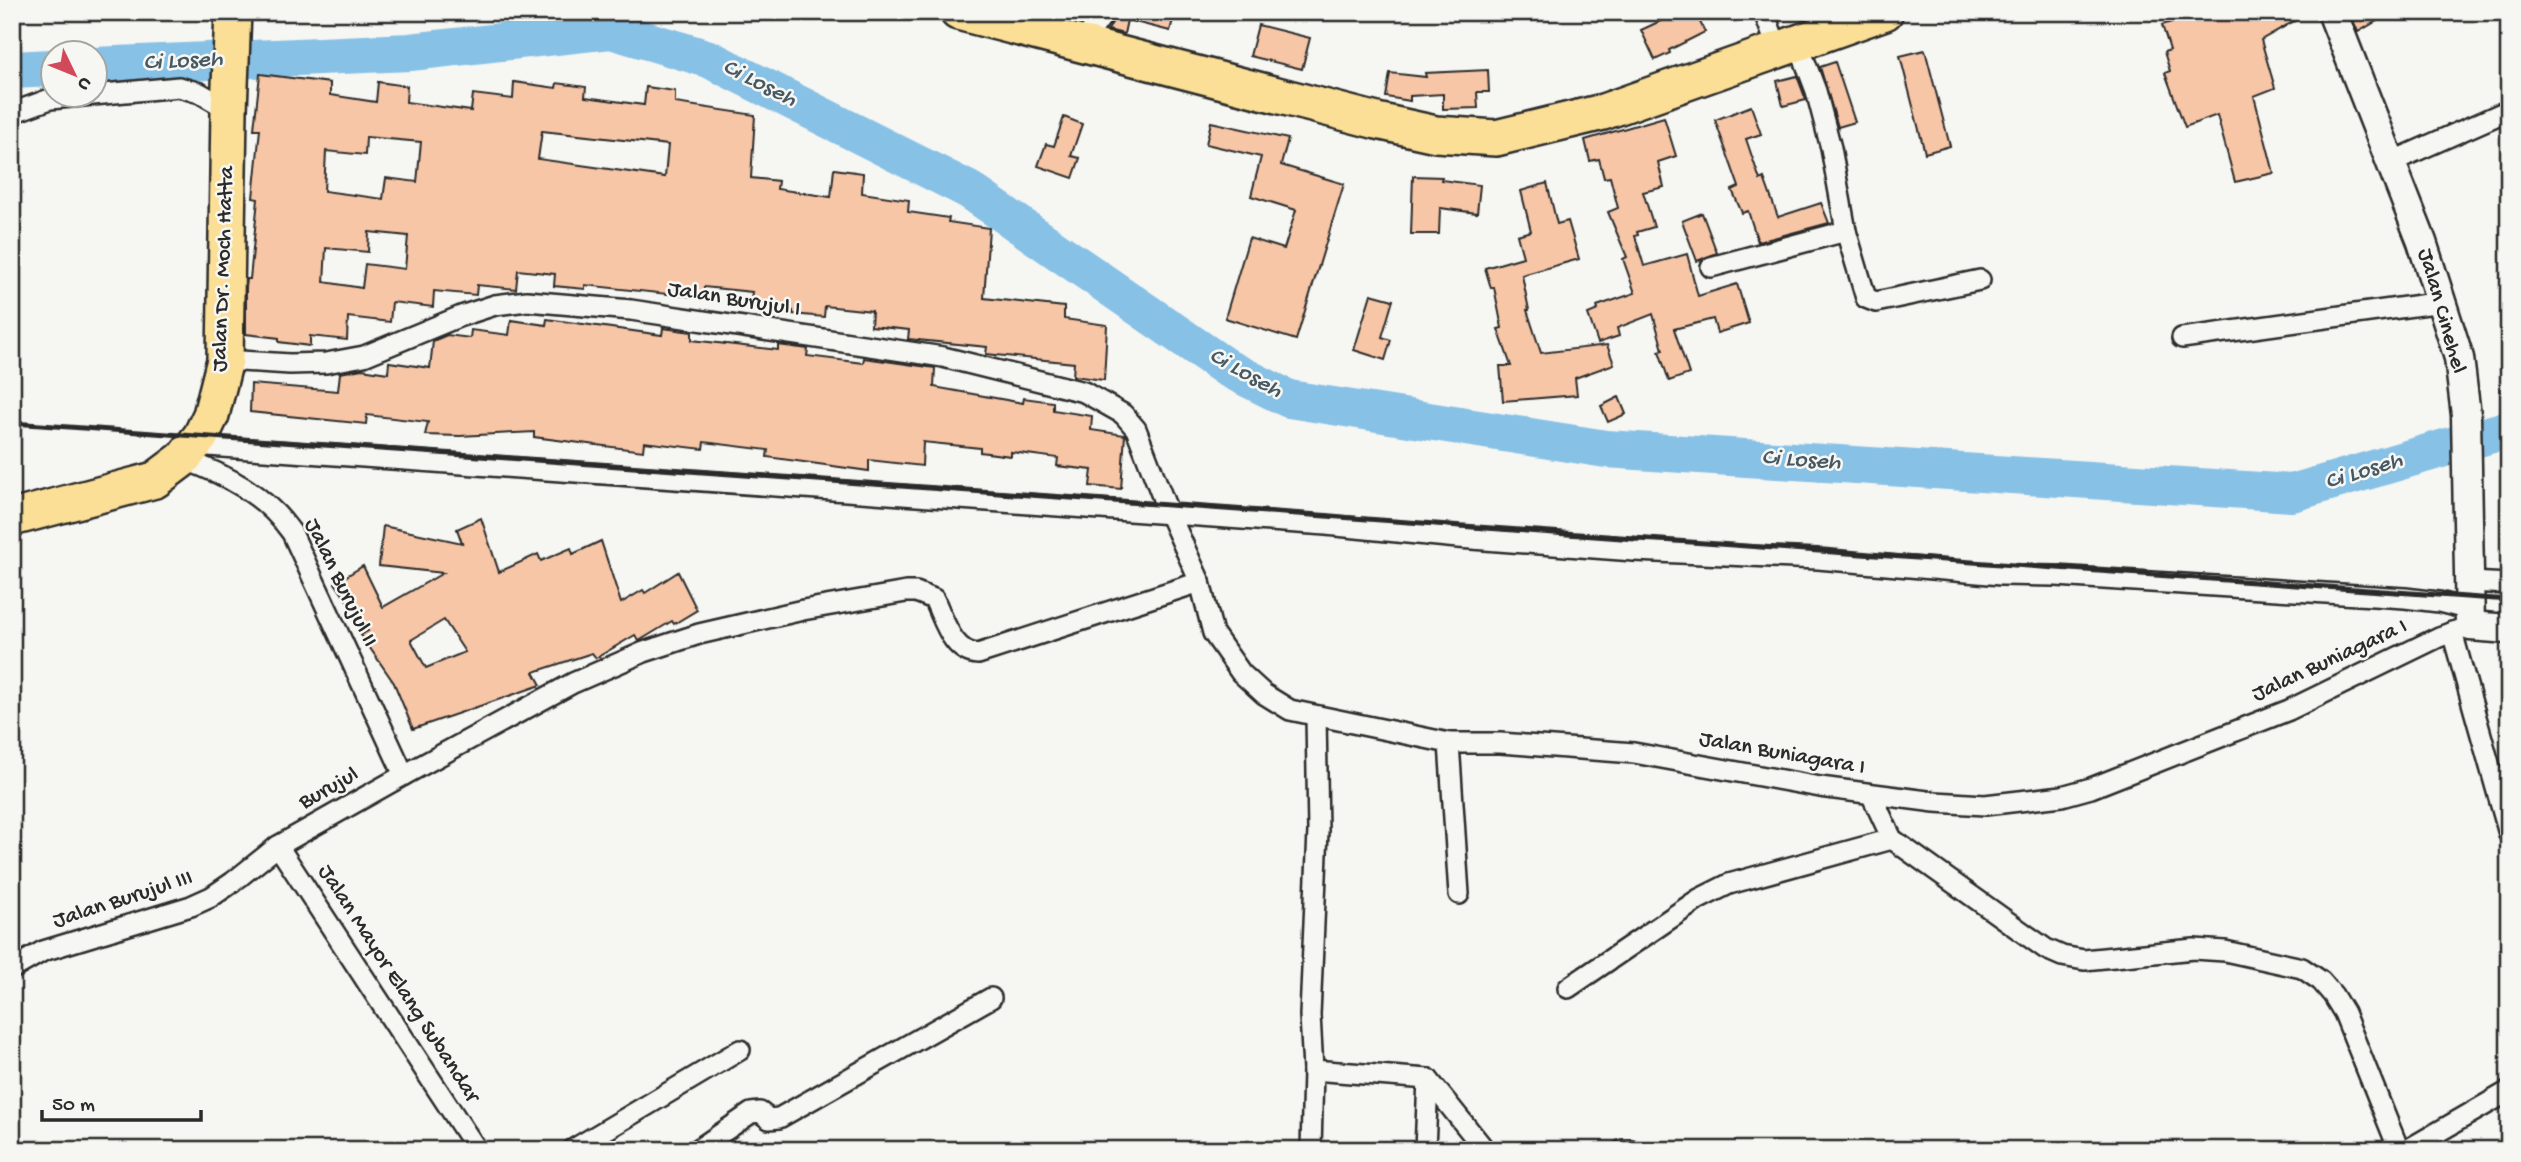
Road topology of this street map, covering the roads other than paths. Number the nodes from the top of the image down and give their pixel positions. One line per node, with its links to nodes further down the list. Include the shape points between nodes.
1 (233, 12): 9 (highway, Jalan Dr. Moch Hatta)
2 (958, 12): 7 (highway)
3 (1105, 12): 7 (street)
4 (1764, 12): 8 (street)
5 (1885, 12): 8 (highway)
6 (2332, 12): 12 (street, Jalan Cinehel)
7 (1080, 46): 8 (highway, via 1410,129 1496,138 1603,112)
8 (1788, 47): 13 (street, via 1816,91)
9 (229, 103): 11 (street, via 179,87 50,99); 18 (highway, Jalan Dr. Moch Hatta)
10 (2509, 110): 12 (street)
11 (12, 113)
12 (2389, 163): 16 (street, Jalan Cinehel)
13 (1846, 231): 14 (street); 15 (street, via 1864,294 1871,301)
14 (1710, 267)
15 (1980, 280)
16 (2442, 302): 17 (street); 24 (street, Jalan Cinehel, via 2459,358 2466,415)
17 (2182, 338)
18 (225, 360): 19 (highway, Jalan Dr. Moch Hatta, via 212,415); 20 (street, Jalan Burujul I, via 302,364 364,356 461,316 527,301 631,310 943,357 1084,392 1123,414 1136,429)
19 (189, 452): 20 (street); 21 (highway, Jalan Dr. Moch Hatta, via 168,472 144,484); 28 (street, Jalan Burujul II, via 255,494 292,533)
20 (1170, 514): 22 (street, Jalan Buniagara I); 24 (street, via 1634,551 2406,598 2439,602)
21 (12, 518)
22 (1200, 582): 26 (street, Jalan Buniagara I, via 1213,633 1241,673 1290,710); 28 (street, Burujul, via 978,654 959,649 934,599 916,592 803,610 699,634 573,683)
23 (2509, 584): 24 (street)
24 (2466, 612): 25 (street); 29 (street, Jalan Buniagara I, via 2289,710 2081,791 1985,804); 30 (street)
25 (2509, 629)
26 (1316, 716): 27 (street, Jalan Buniagara I); 38 (street)
27 (1449, 743): 29 (street, Jalan Buniagara I, via 1634,753); 33 (street)
28 (404, 775): 32 (street, Burujul)
29 (1871, 794): 31 (street)
30 (2509, 834)
31 (1892, 839): 35 (street, via 1729,884 1699,899); 49 (street, via 2062,956 2084,960 2225,951 2302,968 2320,981 2344,1013)
32 (278, 846): 34 (street, Jalan Burujul III, via 211,897 43,951); 41 (street, Jalan Mayor Elang Subandar)
33 (1459, 894)
34 (12, 969)
35 (1568, 988)
36 (991, 998): 43 (street, via 779,1118 751,1113)
37 (740, 1050): 42 (street)
38 (1313, 1070): 39 (street); 44 (street)
39 (1428, 1079): 45 (street); 46 (street)
40 (2509, 1091): 50 (street)
41 (477, 1150)
42 (572, 1150)
43 (697, 1150)
44 (1311, 1150)
45 (1425, 1150)
46 (1486, 1150)
47 (1623, 1150): 48 (street)
48 (1631, 1150)
49 (2399, 1150)
50 (2407, 1150)

